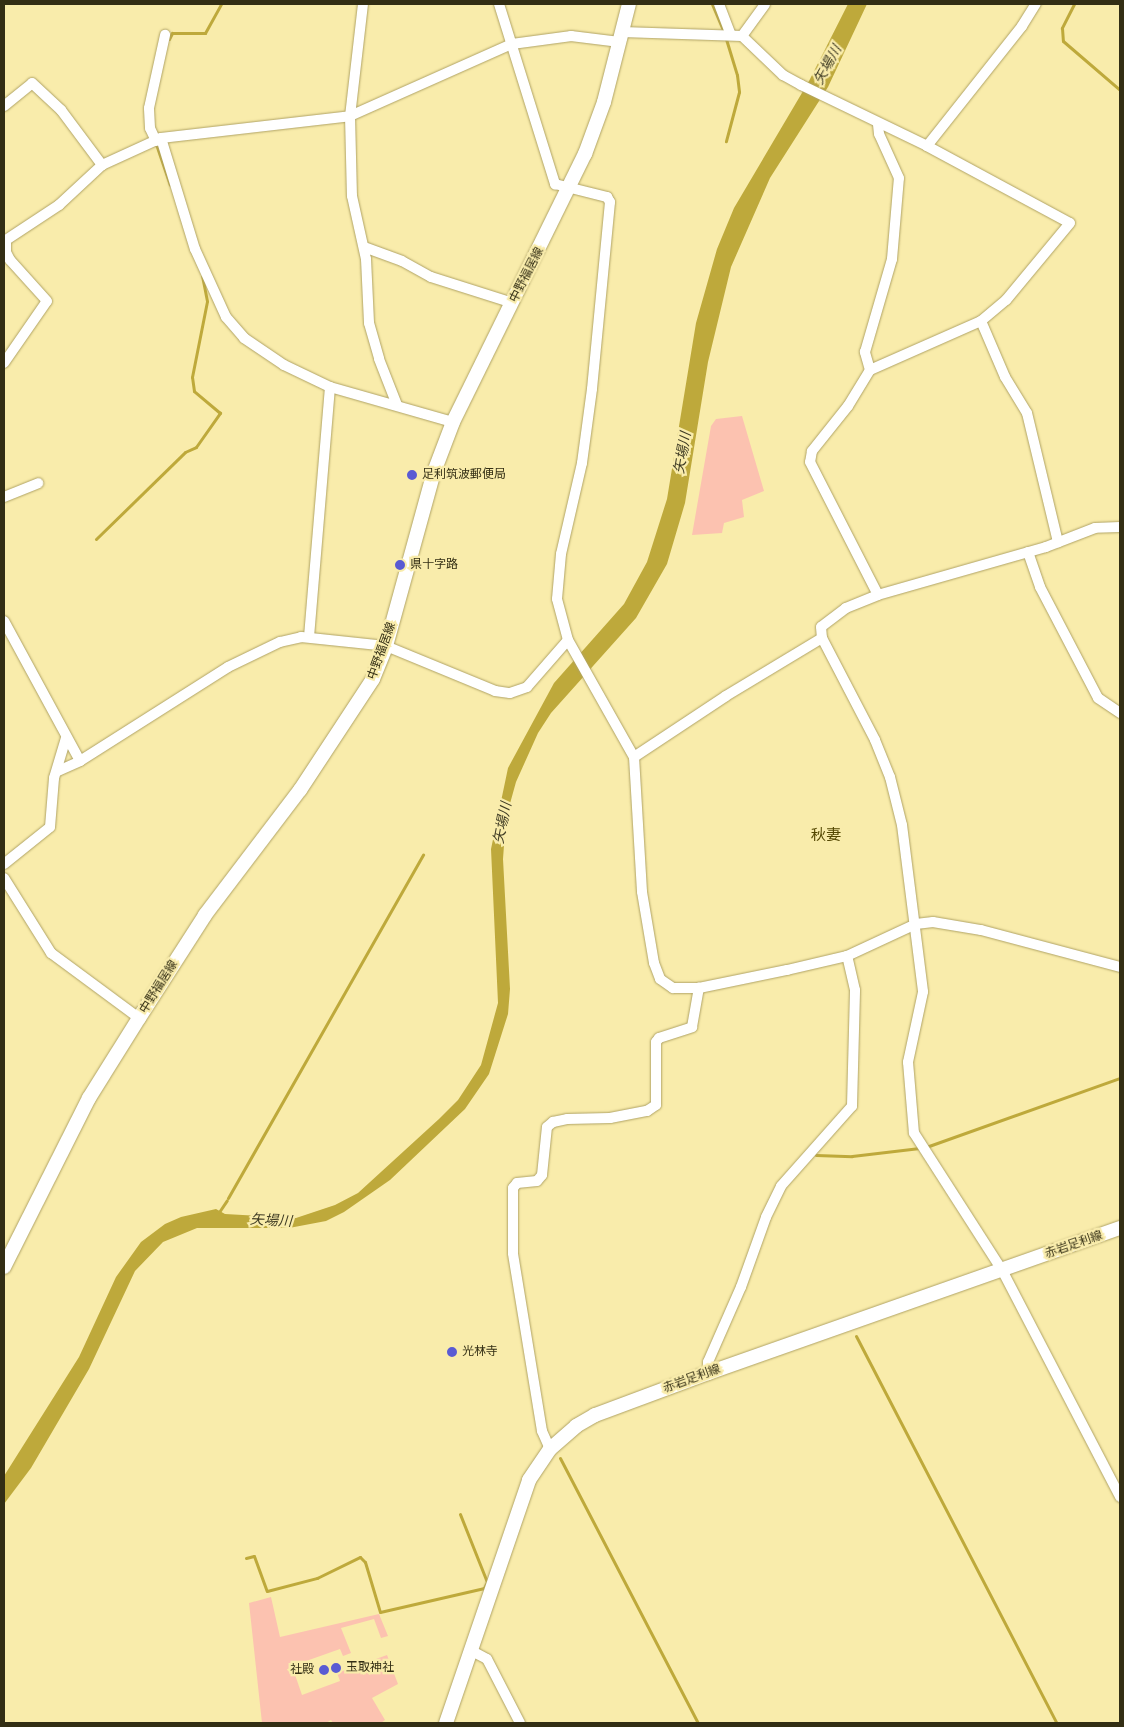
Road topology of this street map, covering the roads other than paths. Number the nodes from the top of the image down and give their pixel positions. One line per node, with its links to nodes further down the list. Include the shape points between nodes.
1 (363, 4): 13 (street)
2 (499, 4): 11 (street)
3 (629, 4): 10 (main road, 中野福居線)
4 (719, 4): 7 (street)
5 (765, 4): 9 (street)
6 (1036, 4): 16 (street)
7 (730, 33): 9 (street); 10 (street)
8 (165, 35): 15 (street, via 149,108 150,128)
9 (742, 36): 14 (street, via 784,75)
10 (621, 37): 11 (street, via 571,36); 18 (main road, 中野福居線, via 604,102)
11 (512, 44): 13 (street); 18 (street, via 555,184)
12 (4, 106): 17 (street, via 32,84 60,110)
13 (350, 116): 15 (street); 19 (street, via 352,196)
14 (878, 124): 16 (street); 24 (street, via 879,134 899,178 892,259 865,352)
15 (158, 139): 17 (street); 25 (street, via 196,249 226,317 244,338 263,352)
16 (927, 146): 22 (street, via 1070,223 1006,300)
17 (102, 165): 20 (street, via 59,205 6,240)
18 (570, 188): 21 (main road, 中野福居線); 37 (street, via 607,197 610,202 582,463 557,584 559,612)
19 (364, 247): 21 (street, via 402,261 431,277); 26 (street, via 369,323)
20 (5, 252): 23 (street, via 47,301)
21 (512, 304): 27 (main road, 中野福居線)
22 (981, 322): 24 (street); 31 (street, via 1005,377 1028,413)
23 (4, 363)
24 (870, 370): 33 (street, via 809,459)
25 (330, 387): 26 (street, via 380,404); 35 (street)
26 (396, 406): 27 (street)
27 (453, 422): 38 (main road, 中野福居線, via 434,472)
28 (38, 483): 29 (street)
29 (4, 497)
30 (1120, 527): 31 (street, via 1094,528)
31 (1058, 542): 32 (street)
32 (1028, 552): 33 (street); 39 (street, via 1040,587 1098,698)
33 (878, 595): 36 (street, via 827,620 821,627)
34 (4, 620): 40 (street)
35 (309, 637): 38 (street); 42 (street, via 280,642 228,667)
36 (822, 638): 41 (street); 46 (street, via 875,740 890,777 902,826)
37 (568, 640): 38 (street, via 527,687 510,693 488,688); 41 (street)
38 (386, 646): 50 (main road, 中野福居線, via 374,679 358,706 300,790 205,915)
39 (1120, 713)
40 (66, 738): 42 (street); 43 (street)
41 (634, 757): 49 (street, via 642,892 654,963 666,986)
42 (80, 761): 43 (street)
43 (58, 771): 44 (street, via 54,778 50,827)
44 (4, 864)
45 (4, 878): 50 (street, via 51,953)
46 (916, 924): 47 (street); 48 (street, via 945,923 980,930); 53 (street, via 923,992 908,1062 914,1133)
47 (847, 956): 49 (street); 54 (street, via 855,990 852,1106 781,1186 708,1362)
48 (1120, 967)
49 (699, 988): 55 (street, via 692,1027 659,1038 656,1042 656,1105 647,1111 610,1118 553,1122 547,1127 542,1175 537,1181 517,1183 513,1188 513,1253 542,1431)
50 (139, 1018): 52 (main road, 中野福居線, via 89,1098)
51 (1120, 1228): 53 (main road, 赤岩足利線)
52 (4, 1267)
53 (1002, 1270): 54 (main road, 赤岩足利線); 56 (street)
54 (708, 1373): 55 (main road, 赤岩足利線, via 595,1415 569,1431)
55 (550, 1449): 57 (main road, 赤岩足利線, via 529,1480)
56 (1120, 1497)
57 (470, 1650): 58 (main road, 赤岩足利線); 59 (street, via 487,1660)
58 (446, 1723)
59 (520, 1723)

